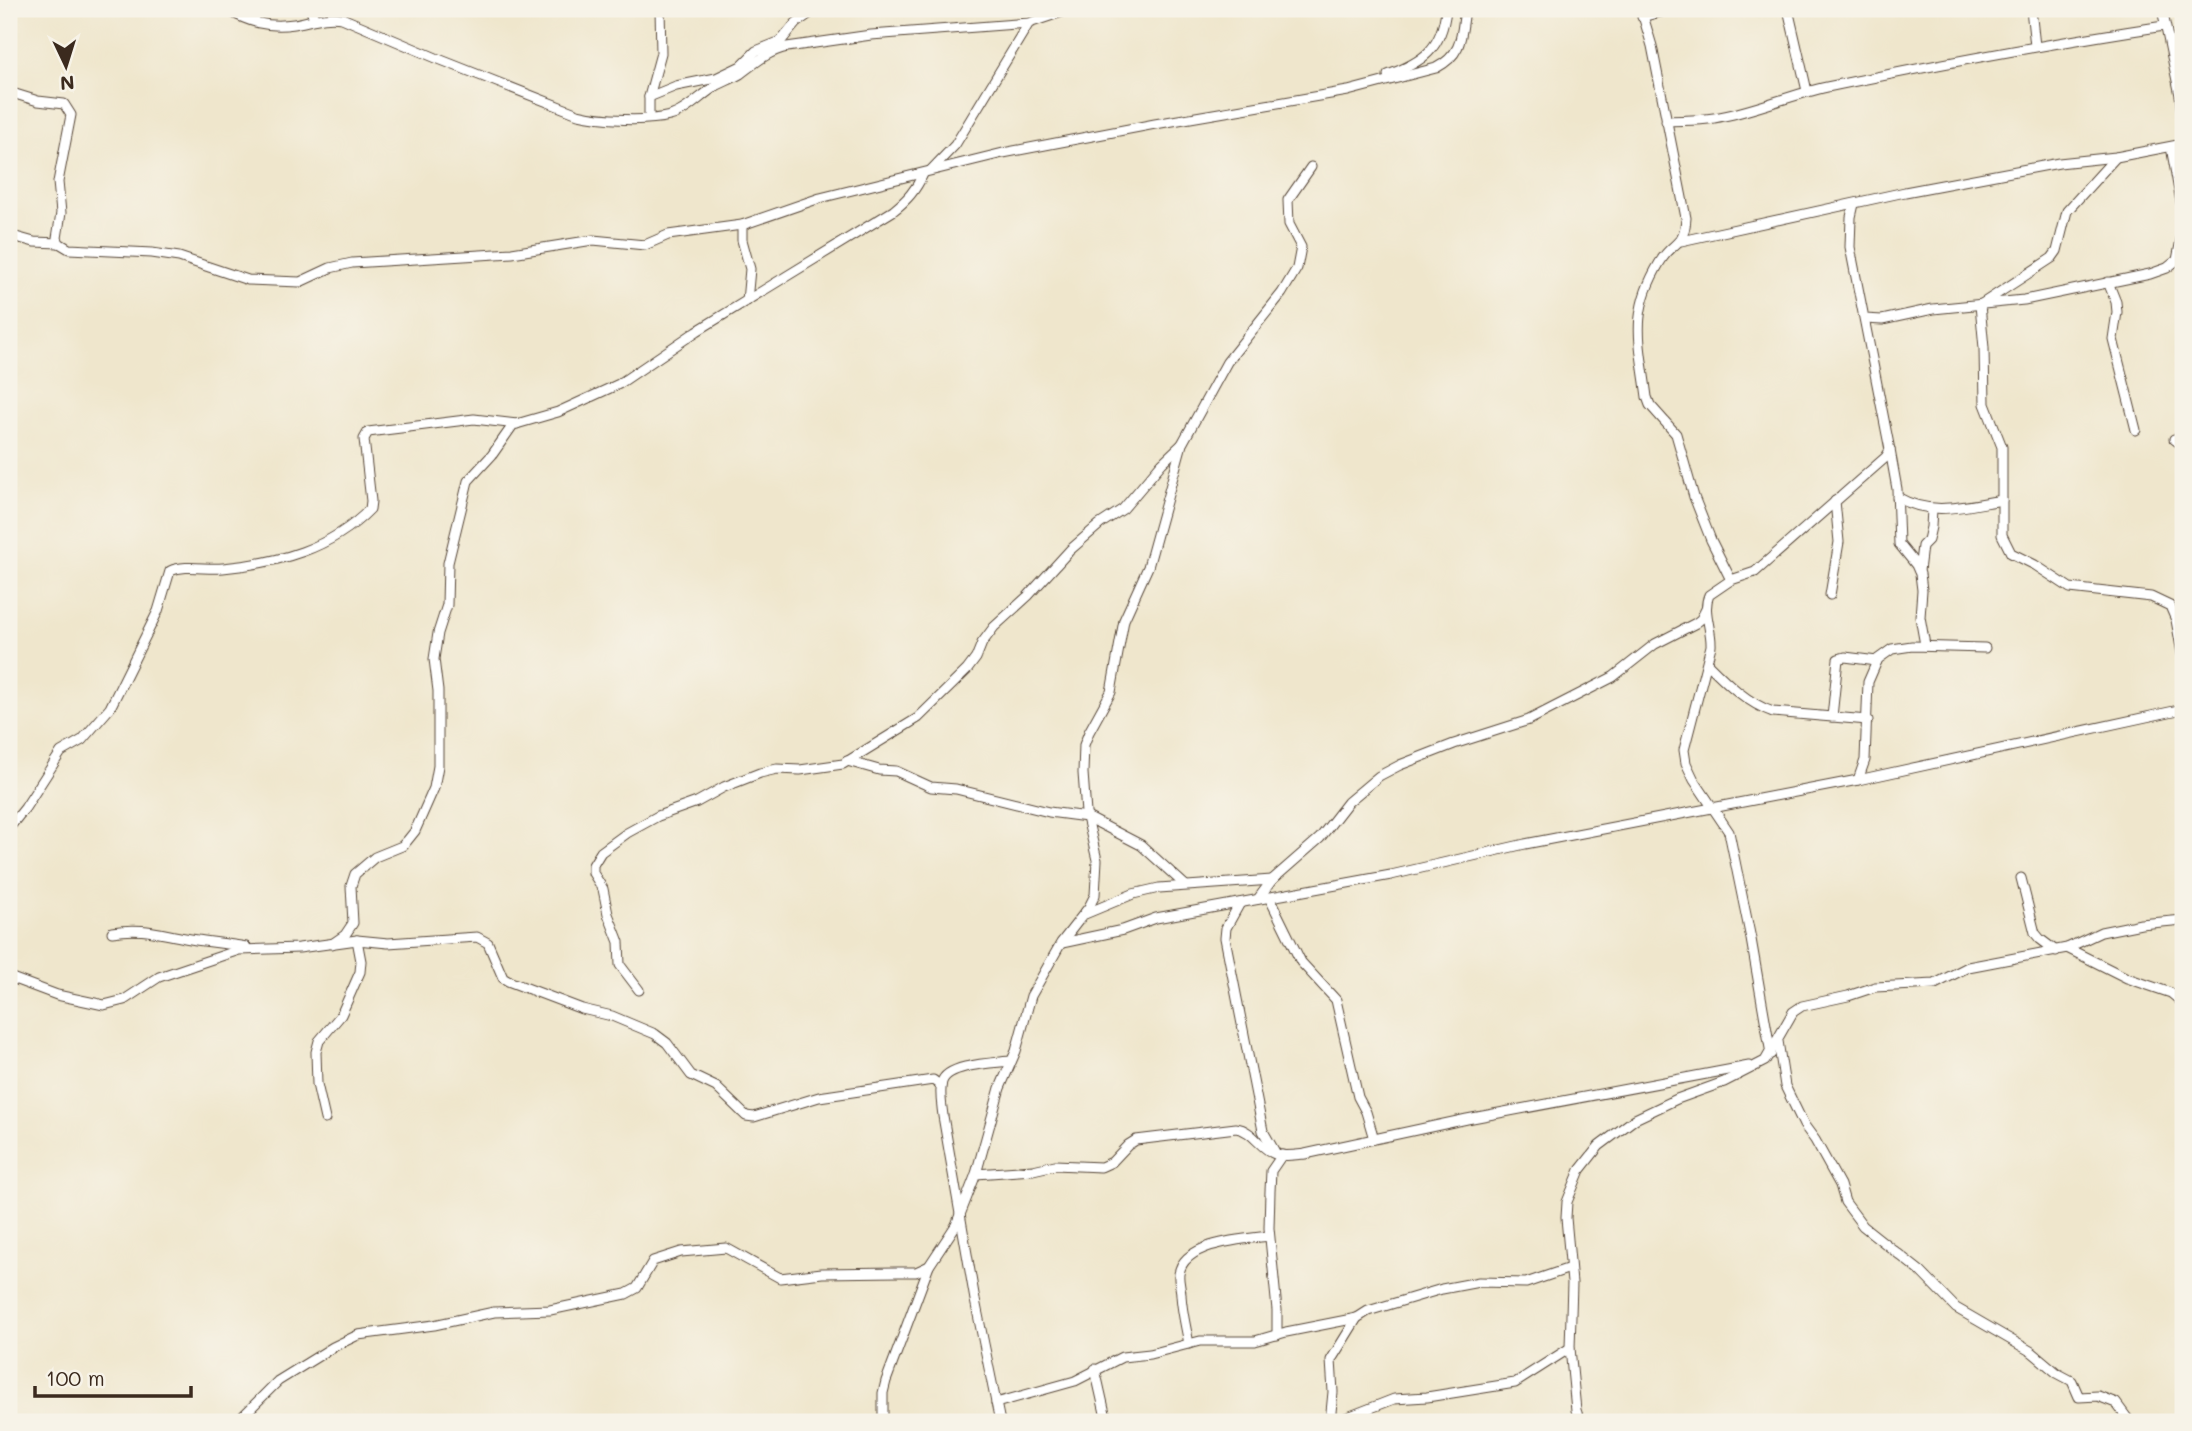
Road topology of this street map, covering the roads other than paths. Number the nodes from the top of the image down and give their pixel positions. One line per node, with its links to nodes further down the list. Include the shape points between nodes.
1 (226, 9): 13 (street, via 267,25)
2 (310, 9): 13 (street)
3 (660, 9): 20 (street, via 661,53)
4 (816, 9): 20 (street, via 781,41 755,51 741,66)
5 (1071, 9): 14 (street)
6 (1446, 9): 17 (street, via 1443,32 1423,60)
7 (1465, 9): 17 (street, via 1457,52 1449,61)
8 (1672, 9): 12 (street)
9 (1787, 9): 18 (street)
10 (2031, 9): 16 (street)
11 (2162, 9): 15 (street)
12 (1642, 13): 22 (street)
13 (315, 19): 21 (street, via 342,18 578,114)
14 (1029, 23): 21 (street, via 871,35 776,50 673,115); 28 (street, via 955,145)
15 (2164, 26): 16 (street); 23 (street)
16 (2035, 46): 18 (street)
17 (1348, 91): 28 (street, via 1003,153)
18 (1807, 91): 22 (street, via 1714,118)
19 (9, 92): 37 (street, via 38,102 64,104 71,115 58,182)
20 (649, 97): 21 (street)
21 (649, 118)
22 (1666, 121): 31 (street)
23 (2183, 126)
24 (2183, 144): 25 (street)
25 (2171, 147): 26 (street); 30 (street)
26 (2116, 157): 29 (street, via 2059,163); 40 (street, via 2067,211 2052,258)
27 (1311, 167): 45 (street, via 1288,200 1289,224 1301,247 1297,268 1227,362)
28 (925, 174): 32 (street, via 820,198); 39 (street, via 893,211)
29 (1854, 204): 35 (street); 41 (street, via 1850,247)
30 (2183, 214)
31 (1686, 218): 35 (street); 36 (street)
32 (742, 225): 37 (street, via 668,235 636,246 593,240 512,253 352,263 290,283 248,280 179,257 69,248); 39 (street, via 750,269)
33 (2183, 229): 38 (street, via 2177,260 2167,268)
34 (9, 235): 37 (street)
35 (1704, 235): 36 (street)
36 (1681, 241): 53 (street, via 1661,259 1647,285 1638,335 1650,405 1676,434 1694,498)
37 (59, 243)
38 (2108, 282): 40 (street); 43 (street, via 2118,313 2113,339)
39 (747, 301): 42 (street, via 619,384 558,412)
40 (1980, 305): 41 (street); 49 (street, via 1984,404 2002,447)
41 (1865, 319): 47 (street)
42 (517, 424): 68 (street, via 474,419 368,432 364,439 370,509 335,536 310,551 274,559 220,569 170,571 158,611 110,708 82,740 61,752); 80 (street, via 468,481 448,563 447,605 434,659 438,766 431,798 407,841 375,856 355,874 352,923)
43 (2136, 430)
44 (2174, 439): 46 (street)
45 (1182, 444): 64 (street, via 1123,509 1070,550 994,627 972,664 918,718); 67 (street, via 1148,567 1124,620 1111,692 1084,746)
46 (2183, 446)
47 (1890, 450): 48 (street); 50 (street)
48 (1897, 497): 51 (street); 52 (street, via 1899,544)
49 (2002, 500): 51 (street); 58 (street, via 2002,535 2011,553 2070,588 2151,597 2165,603 2173,610)
50 (1835, 501): 53 (street, via 1755,572); 54 (street, via 1839,542)
51 (1932, 509): 52 (street)
52 (1919, 573): 56 (street)
53 (1731, 580): 55 (street, via 1711,592)
54 (1830, 595)
55 (1706, 609): 60 (street, via 1712,636); 70 (street, via 1696,623 1656,644 1614,677 1529,720 1454,744 1379,776)
56 (1925, 645): 57 (street); 59 (street, via 1892,649)
57 (1985, 648)
58 (2183, 659)
59 (1877, 661): 62 (street, via 1838,659); 63 (street, via 1868,681)
60 (1708, 664): 62 (street, via 1759,707); 66 (street, via 1684,757)
61 (2183, 709): 65 (street)
62 (1832, 717): 63 (street)
63 (1868, 720): 65 (street, via 1865,760)
64 (847, 761): 67 (street, via 895,771 931,787); 85 (street, via 800,770 777,769 724,786 626,833 601,852 593,873 603,889 619,942 620,965)
65 (1858, 780): 66 (street)
66 (1714, 809): 72 (street); 88 (street, via 1729,832)
67 (1087, 817): 71 (street, via 1142,845); 75 (street, via 1097,860 1095,895)
68 (9, 828)
69 (2021, 878): 83 (street, via 2035,933)
70 (1272, 880): 71 (street); 73 (street)
71 (1185, 885): 75 (street, via 1147,890)
72 (1269, 897): 73 (street); 93 (street, via 1301,962 1336,1000 1358,1097)
73 (1258, 899): 74 (street)
74 (1240, 902): 79 (street); 94 (street, via 1225,938 1263,1131)
75 (1084, 914): 79 (street)
76 (2183, 920): 81 (street, via 2101,932)
77 (112, 932): 82 (street, via 150,930)
78 (357, 940): 80 (street); 91 (street, via 484,939 503,978 655,1034 691,1075 716,1087 743,1115 754,1117 819,1097 933,1080); 92 (street, via 360,972 341,1015 316,1052)
79 (1061, 943): 89 (street, via 1031,996)
80 (332, 944): 82 (street)
81 (2067, 948): 83 (street); 86 (street, via 2127,978 2171,993)
82 (262, 951): 84 (street, via 239,950 168,974 113,1004 57,995)
83 (2056, 951): 87 (street, via 1968,967 1935,984 1875,986 1814,1002 1793,1013)
84 (9, 977)
85 (639, 990)
86 (2183, 1003)
87 (1778, 1041): 88 (street); 112 (street, via 1785,1086 1845,1202 1863,1226 1920,1271 1956,1308 2032,1352 2072,1381 2080,1397 2098,1396 2116,1404)
88 (1771, 1054): 90 (street)
89 (1010, 1061): 91 (street, via 960,1068 945,1077); 95 (street)
90 (1759, 1065): 93 (street); 99 (street, via 1635,1119 1599,1146 1580,1170 1567,1202)
91 (941, 1086): 96 (street)
92 (325, 1119)
93 (1374, 1139): 94 (street)
94 (1279, 1155): 95 (street, via 1236,1128 1136,1140 1101,1167 1055,1165); 97 (street, via 1271,1171)
95 (976, 1174): 96 (street)
96 (960, 1211): 98 (street, via 956,1226); 105 (street)
97 (1269, 1236): 101 (street); 102 (street, via 1222,1241 1196,1252 1181,1265 1180,1304)
98 (929, 1266): 106 (street, via 908,1274 822,1273 780,1278 726,1248 681,1252 653,1261 637,1287 626,1294 550,1310 494,1312 358,1335 278,1381); 107 (street, via 884,1387)
99 (1570, 1268): 100 (street, via 1526,1283 1479,1282 1442,1289 1383,1304); 103 (street)
100 (1357, 1318): 101 (street); 110 (street, via 1330,1364)
101 (1277, 1335): 102 (street, via 1255,1341)
102 (1189, 1344): 104 (street, via 1122,1357)
103 (1570, 1348): 110 (street, via 1516,1383 1394,1399); 111 (street)
104 (1095, 1369): 105 (street, via 1065,1384); 109 (street)
105 (996, 1403): 108 (street)
106 (237, 1422)
107 (883, 1422)
108 (1000, 1422)
109 (1107, 1422)
110 (1332, 1422)
111 (1580, 1422)
112 (2130, 1422)

